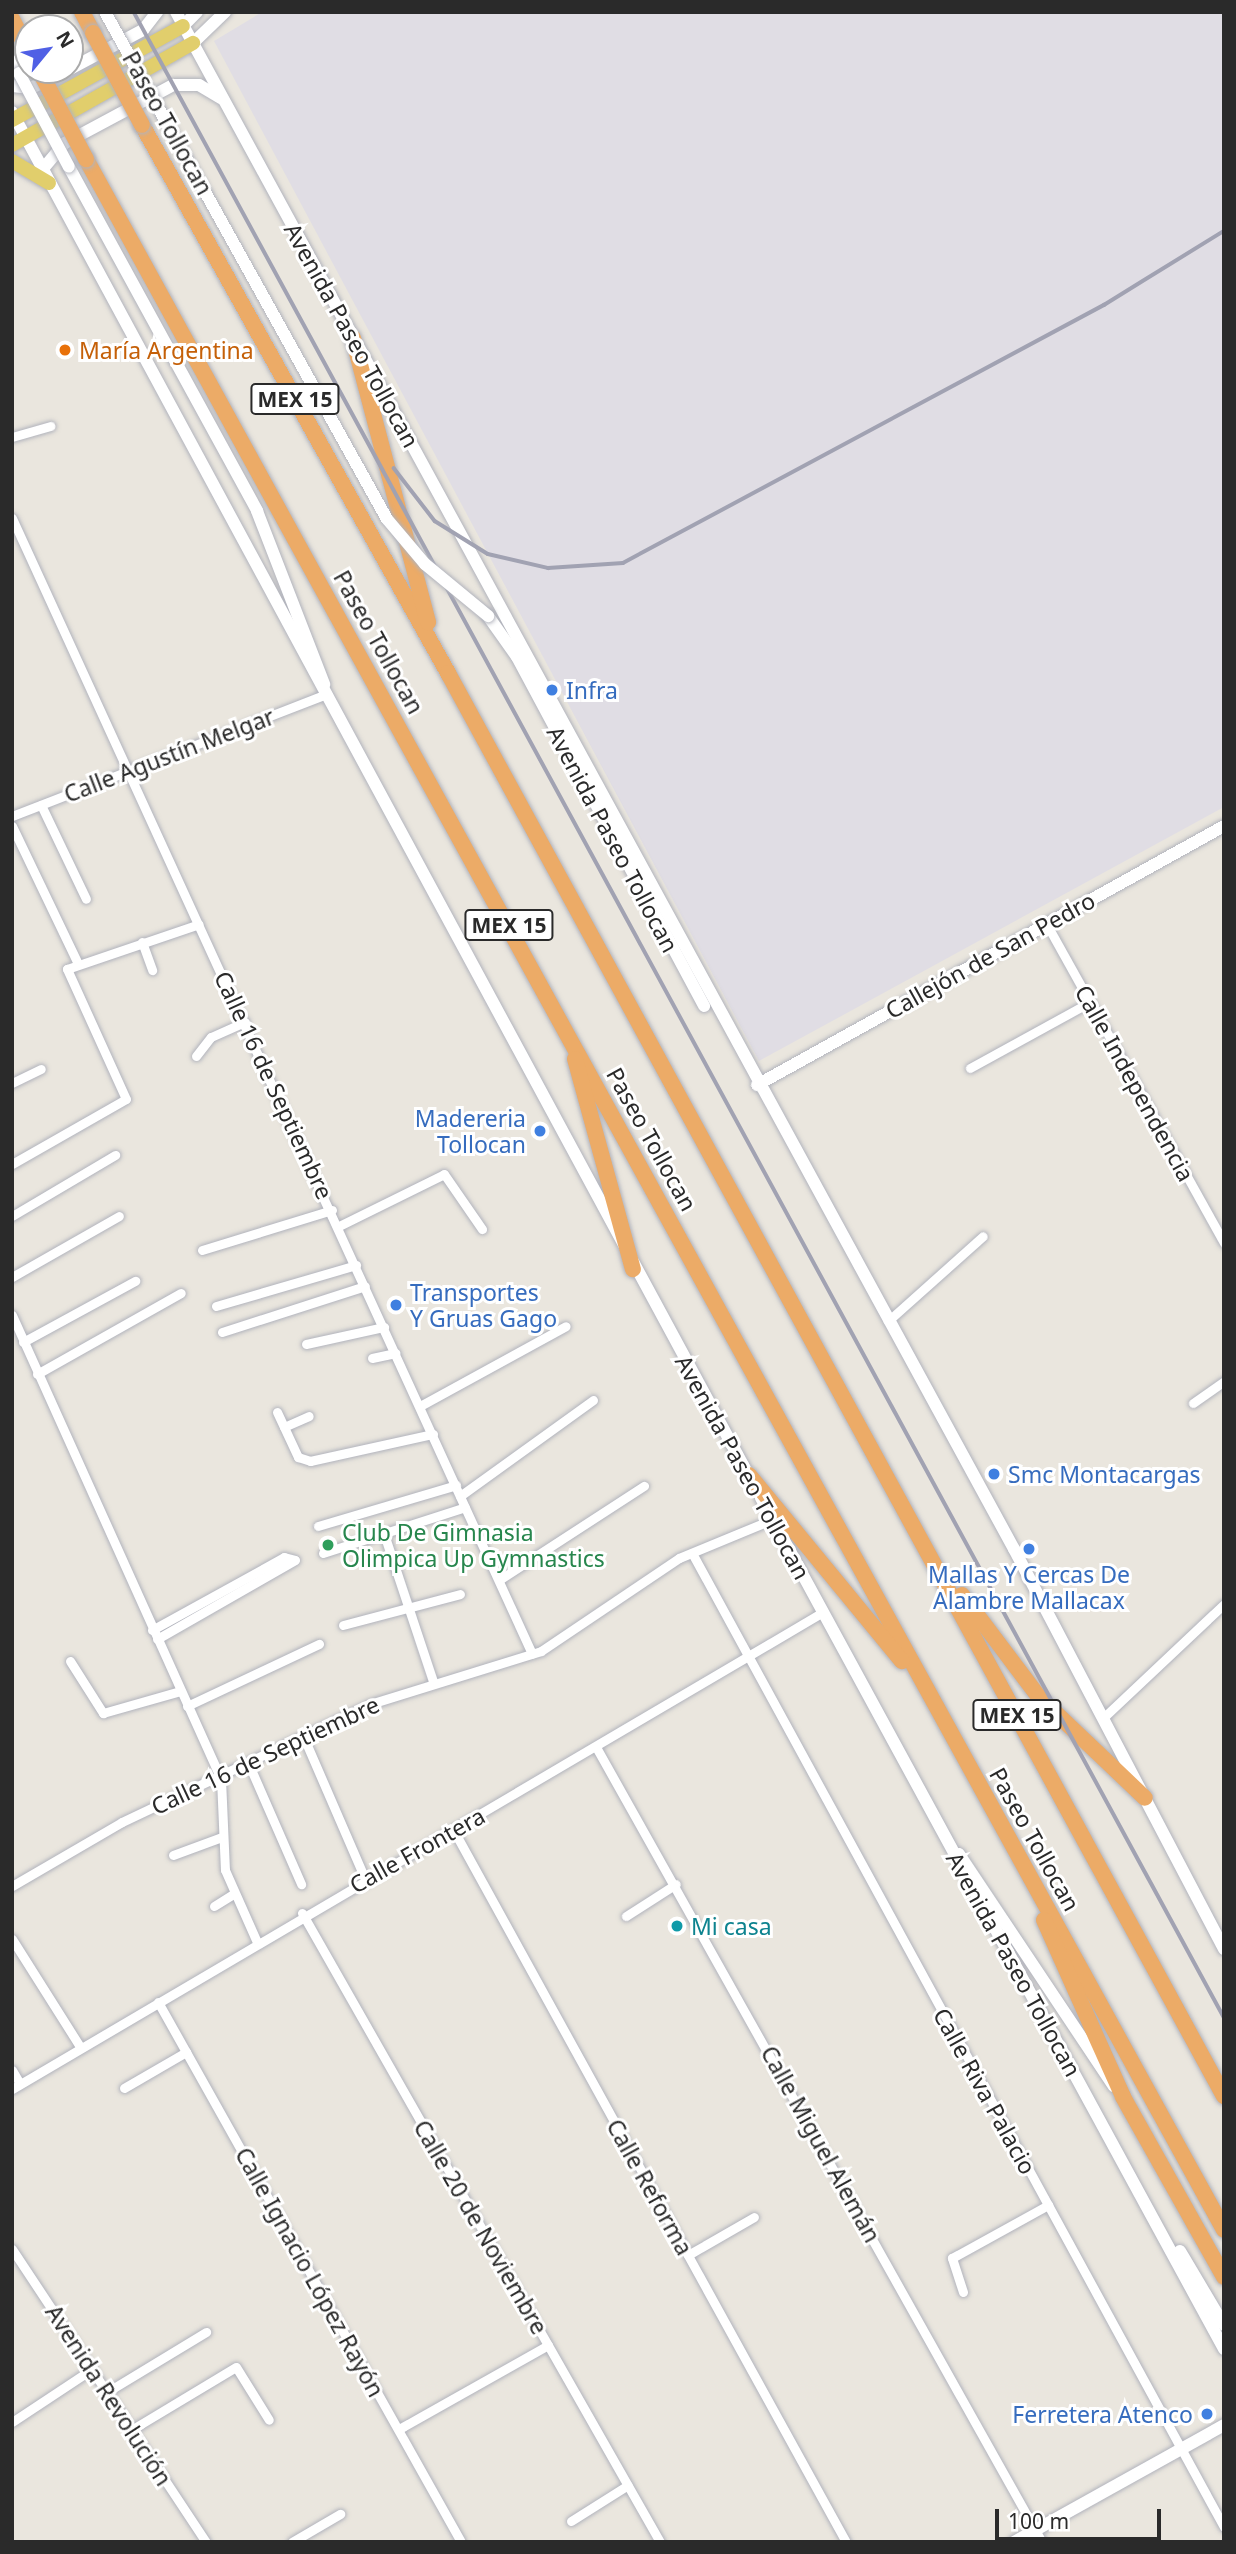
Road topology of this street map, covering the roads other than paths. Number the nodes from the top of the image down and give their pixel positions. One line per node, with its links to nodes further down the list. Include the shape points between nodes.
1 (82, 12): 24 (highway, Paseo Tollocan / MEX 15, bridge)
2 (105, 12): 41 (main road, Avenida Paseo Tollocan, bridge, via 387,519 425,564 488,616 517,657 689,981)
3 (157, 12): 10 (main road, via 143,30)
4 (176, 12): 7 (main road, Avenida Paseo Tollocan)
5 (197, 12): 7 (main road)
6 (225, 12): 8 (main road)
7 (183, 26): 8 (main road, Avenida Paseo Tollocan); 15 (main road)
8 (193, 43): 14 (main road, Avenida Paseo Tollocan); 16 (main road)
9 (12, 61): 25 (main road, Avenida Paseo Tollocan, bridge, via 257,511)
10 (84, 62)
11 (39, 84): 13 (main road)
12 (46, 84): 39 (highway, Paseo Tollocan / MEX 15, bridge)
13 (12, 86)
14 (224, 101): 19 (main road, via 199,85 173,85 65,143); 20 (main road, Avenida Paseo Tollocan)
15 (13, 117): 16 (main road, Avenida Paseo Tollocan)
16 (27, 140): 17 (main road); 19 (main road, Avenida Paseo Tollocan)
17 (12, 145)
18 (12, 161): 19 (main road)
19 (46, 176): 25 (main road, Avenida Paseo Tollocan)
20 (353, 338): 24 (highway, via 395,513); 41 (main road, Avenida Paseo Tollocan)
21 (50, 426): 22 (street)
22 (12, 437)
23 (13, 520): 26 (street, Calle 16 de Septiembre)
24 (448, 673): 81 (highway, Paseo Tollocan / MEX 15)
25 (327, 694): 26 (street, Calle Agustín Melgar); 57 (main road, Avenida Paseo Tollocan)
26 (131, 771): 27 (street, Calle Agustín Melgar); 33 (street, Calle 16 de Septiembre)
27 (41, 805): 28 (street, Calle Agustín Melgar); 31 (street)
28 (12, 816)
29 (12, 826): 35 (street)
30 (1224, 826): 32 (main road, Callejón de San Pedro)
31 (86, 899)
32 (1046, 923): 37 (street, Calle Independencia); 45 (main road, Callejón de San Pedro)
33 (199, 924): 34 (street); 38 (street, Calle 16 de Septiembre)
34 (142, 942): 35 (street); 36 (street)
35 (78, 964): 47 (street, via 67,972 126,1099)
36 (152, 970)
37 (1090, 1002): 42 (street); 54 (street, Calle Independencia)
38 (245, 1022): 40 (street, via 211,1037); 48 (street, Calle 16 de Septiembre)
39 (568, 1033): 57 (highway); 106 (highway, Paseo Tollocan / MEX 15)
40 (196, 1056)
41 (746, 1066): 45 (main road, Avenida Paseo Tollocan)
42 (970, 1068)
43 (41, 1069): 44 (street)
44 (12, 1083)
45 (757, 1085): 64 (main road, Avenida Paseo Tollocan)
46 (115, 1155): 49 (street)
47 (12, 1164)
48 (332, 1210): 51 (street, Calle 16 de Septiembre); 55 (street)
49 (12, 1216)
50 (119, 1216): 58 (street)
51 (339, 1226): 52 (street, via 444,1174); 56 (street, Calle 16 de Septiembre)
52 (482, 1229)
53 (984, 1236): 64 (street)
54 (1224, 1243)
55 (202, 1250)
56 (356, 1265): 60 (street, Calle 16 de Septiembre); 62 (street)
57 (633, 1269): 82 (main road, Avenida Paseo Tollocan)
58 (12, 1277)
59 (135, 1281): 68 (street)
60 (365, 1286): 66 (street, Calle 16 de Septiembre); 67 (street)
61 (181, 1293): 72 (street)
62 (216, 1306)
63 (12, 1315): 68 (street)
64 (888, 1321): 108 (main road, Avenida Paseo Tollocan)
65 (566, 1326): 76 (street)
66 (384, 1327): 69 (street); 70 (street, Calle 16 de Septiembre)
67 (222, 1332)
68 (23, 1342): 72 (street)
69 (306, 1344)
70 (395, 1353): 71 (street); 76 (street, Calle 16 de Septiembre)
71 (372, 1358)
72 (37, 1374): 98 (street)
73 (1224, 1381): 75 (street)
74 (593, 1400): 85 (street)
75 (1193, 1403)
76 (420, 1406): 80 (street, Calle 16 de Septiembre)
77 (277, 1412): 79 (street)
78 (309, 1416): 79 (street)
79 (284, 1427): 80 (street, via 298,1457 310,1461)
80 (433, 1434): 83 (street, Calle 16 de Septiembre)
81 (879, 1463): 113 (highway, via 1010,1664); 136 (highway, Paseo Tollocan / MEX 15)
82 (748, 1475): 87 (main road, Avenida Paseo Tollocan); 106 (highway)
83 (456, 1485): 85 (street, Calle 16 de Septiembre); 88 (street)
84 (644, 1486): 92 (street)
85 (460, 1496): 86 (street, Calle 16 de Septiembre)
86 (466, 1507): 89 (street); 92 (street, Calle 16 de Septiembre)
87 (773, 1519): 91 (street, Calle 16 de Septiembre); 96 (main road, Avenida Paseo Tollocan)
88 (318, 1526)
89 (384, 1534): 90 (street); 95 (street)
90 (323, 1553)
91 (692, 1553): 101 (street, Calle 16 de Septiembre); 102 (street, Calle Riva Palacio)
92 (499, 1580): 101 (street, Calle 16 de Septiembre)
93 (460, 1594): 95 (street)
94 (1224, 1604): 108 (street)
95 (407, 1607): 97 (street); 104 (street)
96 (823, 1612): 102 (street, Calle Frontera); 116 (main road, Avenida Paseo Tollocan)
97 (343, 1625)
98 (152, 1630): 99 (street); 99 (street, via 284,1557 296,1563)
99 (156, 1639): 105 (street)
100 (319, 1644): 107 (street)
101 (532, 1654): 104 (street, Calle 16 de Septiembre)
102 (747, 1656): 110 (street, Calle Frontera); 138 (street, Calle Riva Palacio)
103 (70, 1661): 105 (street, via 103,1713)
104 (433, 1681): 109 (street, Calle 16 de Septiembre)
105 (180, 1691): 107 (street)
106 (928, 1693): 118 (highway, Paseo Tollocan / MEX 15)
107 (187, 1706): 112 (street)
108 (1103, 1718): 113 (main road, Avenida Paseo Tollocan)
109 (304, 1738): 111 (street, Calle 16 de Septiembre); 119 (street)
110 (596, 1747): 114 (street, Calle Frontera); 121 (street, Calle Miguel Alemán)
111 (250, 1767): 112 (street, Calle 16 de Septiembre); 120 (street)
112 (221, 1779): 115 (street); 122 (street, Calle 16 de Septiembre, via 122,1822)
113 (1145, 1798): 129 (main road, Avenida Paseo Tollocan)
114 (454, 1831): 119 (street, Calle Frontera); 143 (street, Calle Reforma)
115 (222, 1837): 117 (street); 123 (street)
116 (947, 1841): 137 (main road, via 978,1876); 141 (main road, Avenida Paseo Tollocan)
117 (173, 1855)
118 (1025, 1868): 137 (highway); 140 (highway, Paseo Tollocan / MEX 15)
119 (365, 1879): 125 (street, Calle Frontera)
120 (301, 1884)
121 (676, 1884): 126 (street); 162 (street, Calle Miguel Alemán)
122 (12, 1886)
123 (233, 1894): 124 (street); 128 (street)
124 (214, 1906)
125 (302, 1913): 128 (street, Calle Frontera); 148 (street, Calle 20 de Noviembre)
126 (626, 1916)
127 (12, 1939): 131 (street)
128 (256, 1940): 130 (street, Calle Frontera)
129 (1224, 1949)
130 (158, 2003): 131 (street, Calle Frontera); 132 (street, Calle Ignacio López Rayón)
131 (81, 2048): 134 (street, Calle Frontera)
132 (186, 2052): 135 (street); 155 (street, Calle Ignacio López Rayón)
133 (12, 2070): 134 (street)
134 (16, 2086)
135 (124, 2088)
136 (1224, 2096)
137 (1123, 2097): 144 (highway)
138 (1048, 2205): 145 (street, via 952,2258); 157 (street, Calle Riva Palacio)
139 (754, 2217): 143 (street)
140 (1224, 2230)
141 (1165, 2236): 146 (main road, Avenida Paseo Tollocan, via 1191,2267); 149 (main road, Avenida Paseo Tollocan)
142 (12, 2249): 150 (street, Avenida Revolución)
143 (688, 2255): 167 (street, Calle Reforma)
144 (1224, 2277)
145 (963, 2292)
146 (1224, 2325)
147 (206, 2332): 151 (street)
148 (548, 2345): 155 (street); 158 (street, Calle 20 de Noviembre)
149 (1224, 2350)
150 (92, 2369): 151 (street, Avenida Revolución); 153 (street)
151 (107, 2392): 156 (street, Avenida Revolución)
152 (270, 2420): 156 (street, via 236,2367)
153 (12, 2422)
154 (1224, 2426): 157 (main road)
155 (399, 2429): 165 (street, Calle Ignacio López Rayón)
156 (131, 2430): 163 (street, Avenida Revolución)
157 (1181, 2449): 161 (street, Calle Riva Palacio); 162 (main road)
158 (628, 2485): 160 (street); 166 (street, Calle 20 de Noviembre)
159 (340, 2514): 164 (street)
160 (571, 2521)
161 (1224, 2527)
162 (1035, 2529): 168 (main road); 169 (street, Calle Miguel Alemán)
163 (206, 2542)
164 (292, 2542)
165 (461, 2542)
166 (660, 2542)
167 (846, 2542)
168 (1014, 2542)
169 (1042, 2542)

